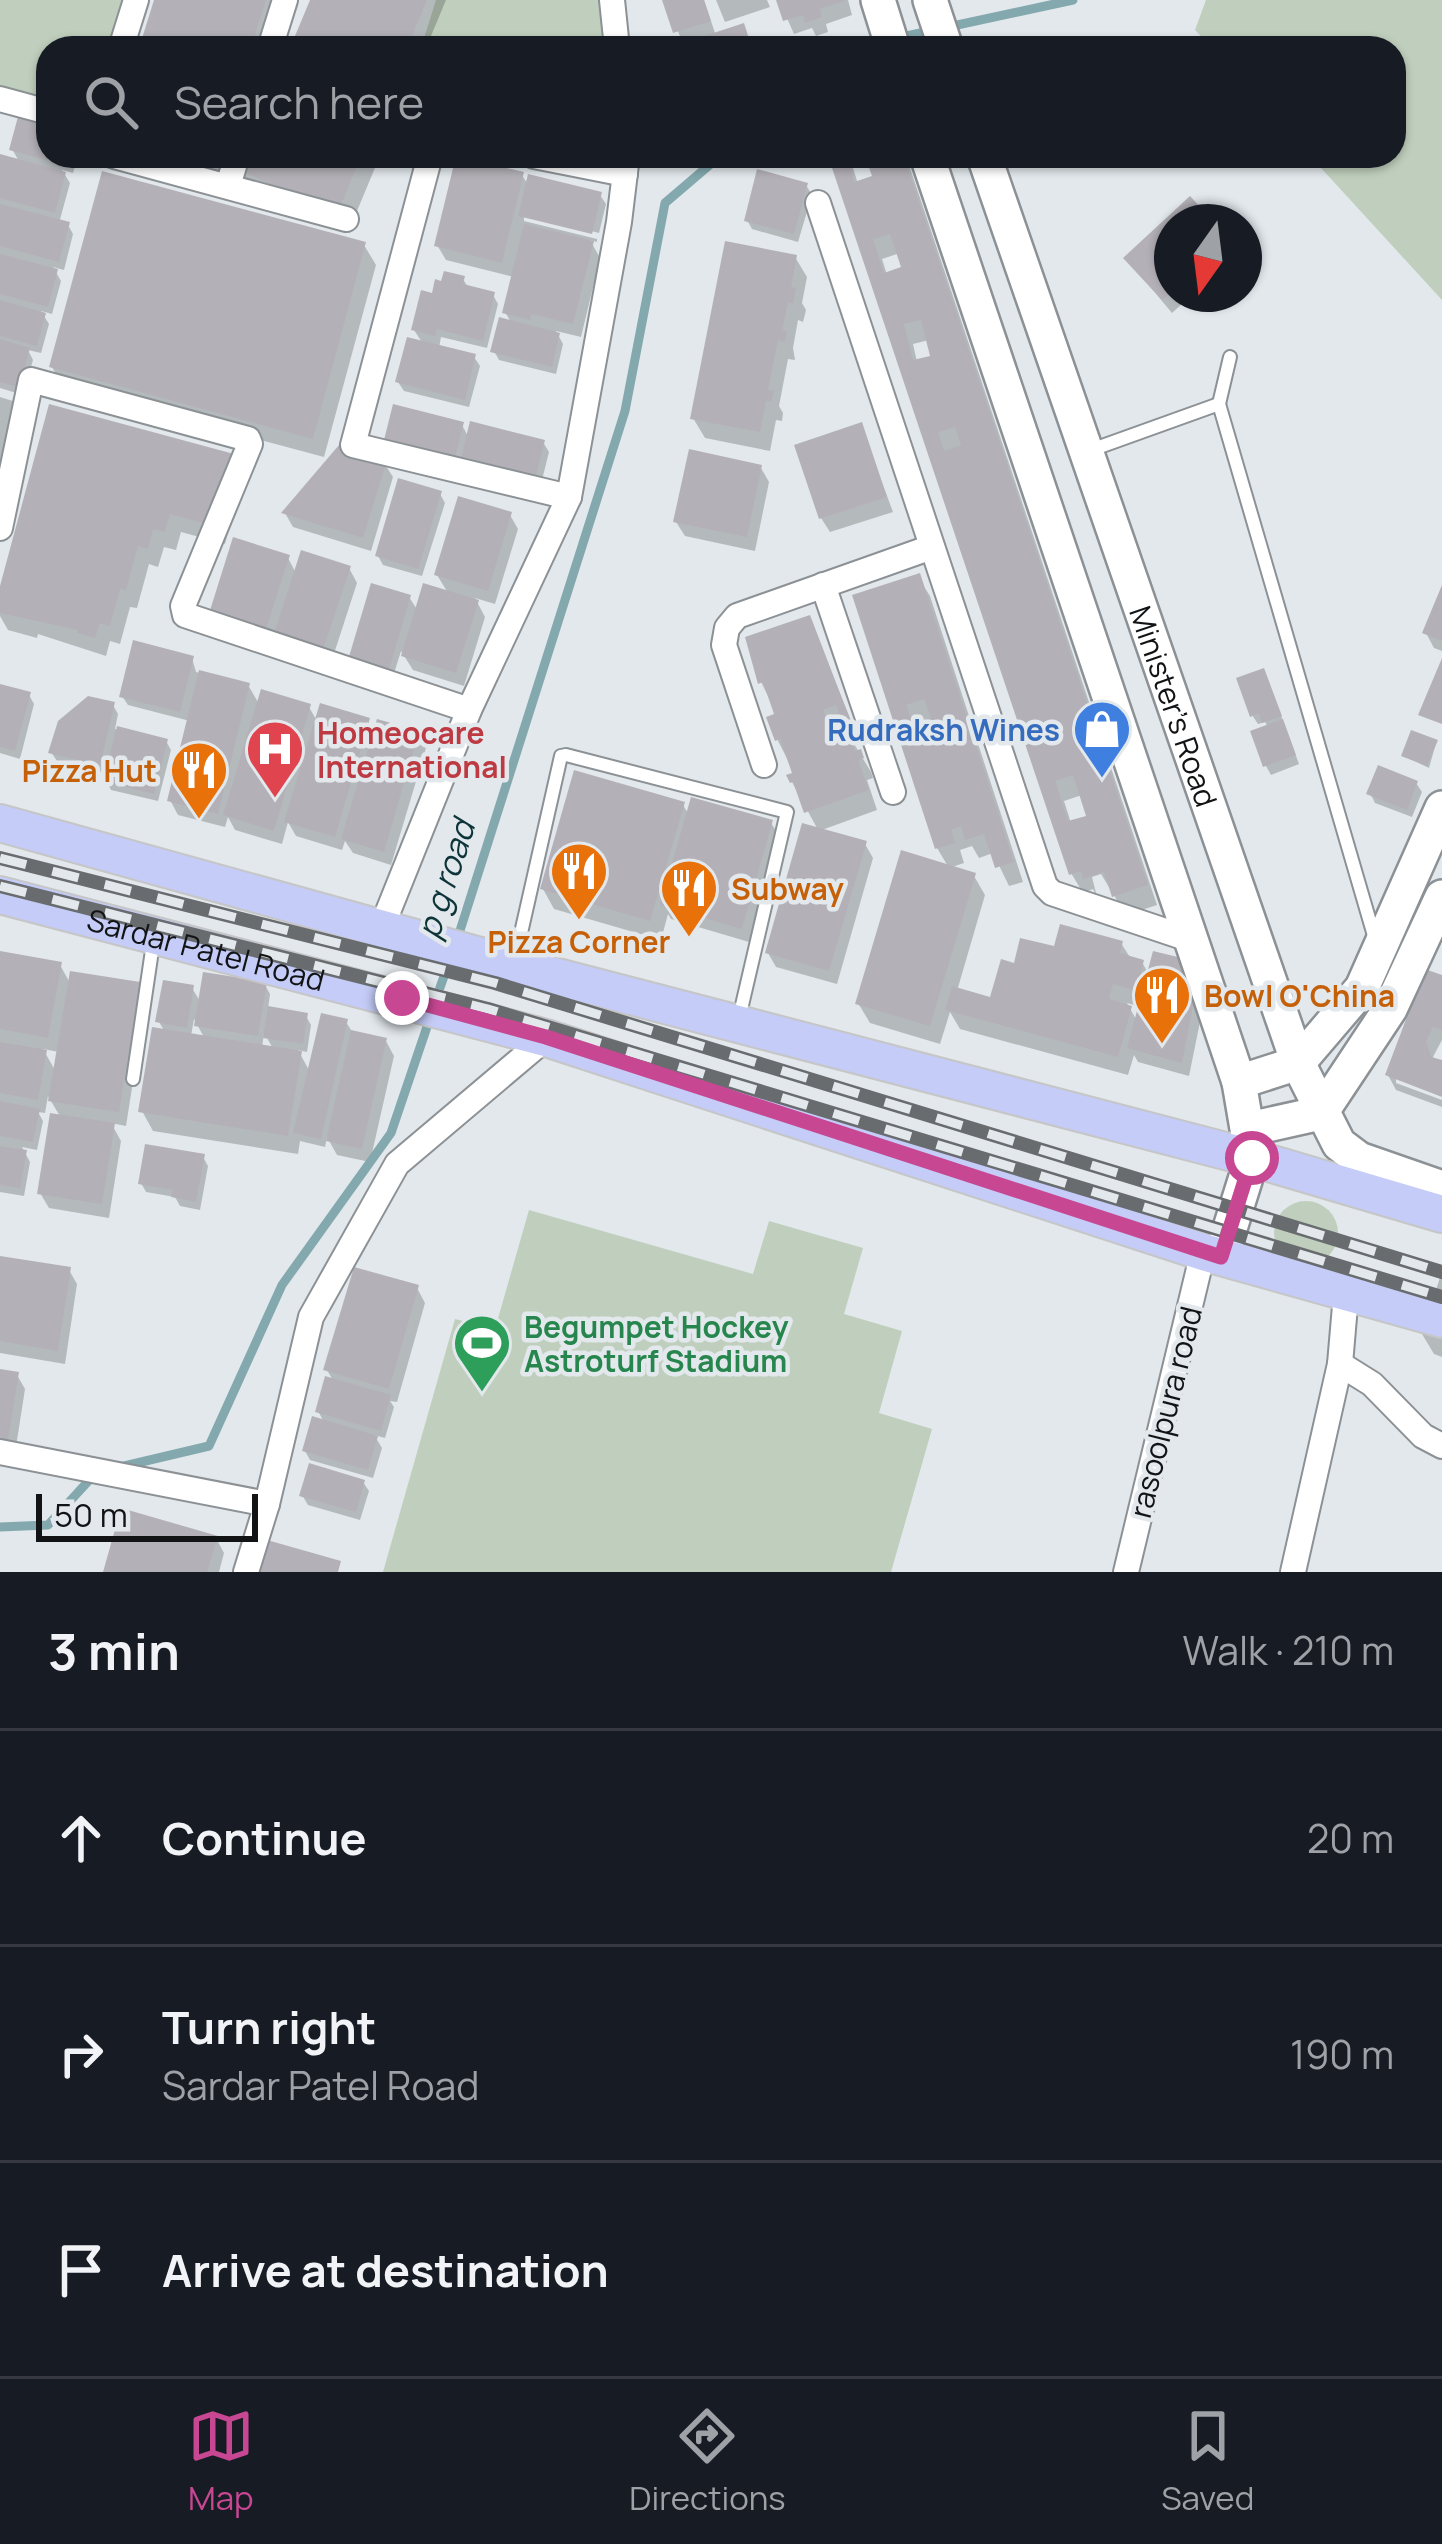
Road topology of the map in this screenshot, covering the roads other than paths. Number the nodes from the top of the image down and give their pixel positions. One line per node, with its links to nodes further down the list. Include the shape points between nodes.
1 (136, 0): 6 (street)
2 (285, 0): 7 (street)
3 (611, 0): 8 (street)
4 (878, 0): 9 (main road)
5 (930, 0): 10 (main road)
6 (125, 36)
7 (274, 36)
8 (616, 36)
9 (889, 36)
10 (942, 36)
11 (0, 99): 12 (street)
12 (36, 109)
13 (159, 168): 19 (street)
14 (233, 168): 19 (street)
15 (427, 168): 25 (street, via 353,445)
16 (625, 168): 25 (street)
17 (931, 168): 38 (main road, Minister's Road)
18 (988, 168): 24 (main road, Minister's Road)
19 (227, 186): 21 (street)
20 (818, 203): 27 (street)
21 (346, 219)
22 (1230, 358): 23 (lane)
23 (1219, 404): 24 (lane); 39 (lane)
24 (1086, 452): 45 (main road, Minister's Road)
25 (569, 497): 29 (street)
26 (0, 528): 29 (street, via 31,380 248,439 185,615)
27 (929, 548): 28 (street); 38 (street, via 1045,886)
28 (824, 585): 30 (street, via 736,616 727,628 724,645); 31 (street)
29 (470, 710): 36 (street)
30 (764, 765)
31 (893, 792)
32 (1442, 808): 39 (main road)
33 (0, 823): 36 (main road, Sardar Patel Road)
34 (0, 895): 37 (main road, Sardar Patel Road)
35 (1442, 897): 42 (main road)
36 (395, 933): 40 (main road, Sardar Patel Road)
37 (154, 935): 44 (main road, Sardar Patel Road); 46 (lane)
38 (1190, 939): 47 (main road, Minister's Road)
39 (1378, 951): 41 (main road)
40 (499, 961): 43 (main road, Sardar Patel Road); 43 (lane, via 528,904 561,756 787,812)
41 (1362, 988): 42 (main road); 45 (main road)
42 (1390, 1009): 48 (main road)
43 (738, 1022): 49 (main road, Sardar Patel Road)
44 (546, 1037): 52 (main road, Sardar Patel Road); 58 (street, via 397,1164 311,1317)
45 (1298, 1063): 47 (main road); 48 (main road, Minister's Road)
46 (133, 1078)
47 (1239, 1082): 49 (main road, Minister's Road)
48 (1321, 1113): 49 (main road); 50 (main road, Minister's Road, via 1359,1159)
49 (1251, 1143): 51 (main road, Sardar Patel Road); 52 (main road)
50 (1442, 1188)
51 (1442, 1214)
52 (1212, 1254): 53 (main road, Sardar Patel Road); 60 (street, rasoolpura road)
53 (1346, 1294): 54 (main road, Sardar Patel Road); 55 (street)
54 (1442, 1318)
55 (1340, 1364): 56 (street); 61 (street)
56 (1442, 1446)
57 (0, 1452): 58 (street)
58 (267, 1504): 59 (street)
59 (246, 1572)
60 (1126, 1572)
61 (1293, 1572)

